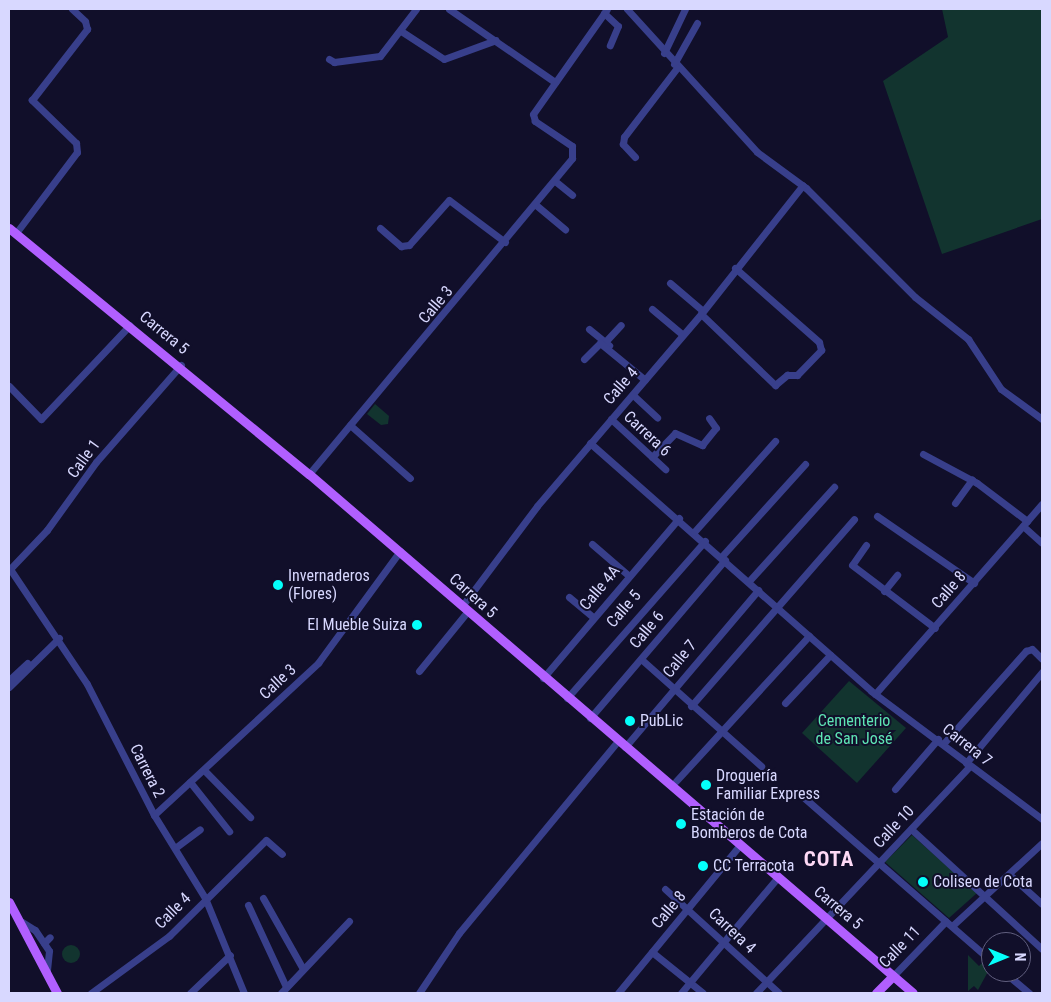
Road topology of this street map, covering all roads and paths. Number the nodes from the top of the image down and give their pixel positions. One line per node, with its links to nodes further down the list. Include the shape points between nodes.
1 (72, 9): 22 (street, via 86,21 86,29 32,100 76,143 77,152)
2 (416, 9): 8 (street)
3 (450, 9): 9 (street)
4 (627, 9): 11 (street)
5 (685, 9): 11 (street)
6 (605, 11): 10 (street, via 618,26); 14 (street)
7 (697, 23): 13 (street)
8 (401, 32): 9 (street, via 444,59); 12 (street, via 380,56 334,62)
9 (496, 40): 14 (street)
10 (610, 44)
11 (664, 53): 13 (street)
12 (329, 59)
13 (675, 66): 15 (street, via 624,138 623,144); 17 (street, via 757,152)
14 (555, 82): 16 (street, Calle 3, via 533,118 574,149 572,158)
15 (635, 157)
16 (555, 181): 18 (street); 19 (street, Calle 3)
17 (803, 185): 24 (street, Calle 4); 38 (street, via 908,290 968,339 1009,397)
18 (572, 195)
19 (536, 205): 21 (street); 23 (street, Calle 3)
20 (380, 228): 23 (street, via 401,246 410,245 450,200)
21 (565, 228)
22 (12, 231): 28 (main road, Carrera 5)
23 (505, 242): 43 (street, Calle 3)
24 (735, 268): 27 (street, Calle 4); 27 (street, via 819,342 821,350 797,375 787,375 775,385)
25 (670, 283): 27 (street)
26 (652, 309): 31 (street)
27 (702, 313): 31 (street, Calle 4)
28 (130, 325): 34 (main road, Carrera 5); 36 (street, via 42,419)
29 (621, 325): 32 (street)
30 (589, 329): 32 (street)
31 (683, 335): 35 (street, Calle 4)
32 (605, 342): 35 (street)
33 (584, 359): 35 (street, via 600,343)
34 (181, 366): 50 (main road, Carrera 5); 67 (street, Calle 1, via 96,462 47,530)
35 (646, 378): 37 (street, Calle 4)
36 (9, 386)
37 (633, 395): 39 (street); 41 (street, Calle 4)
38 (1039, 414): 42 (street)
39 (657, 417)
40 (709, 418): 47 (street, via 716,428 702,445 675,433)
41 (611, 419): 45 (street, Calle 4); 47 (street, Carrera 6)
42 (1042, 420)
43 (350, 425): 50 (street, Calle 3); 51 (street)
44 (775, 441): 60 (street)
45 (590, 443): 57 (street, Carrera 7); 75 (street, Calle 4)
46 (923, 454): 52 (street)
47 (652, 457): 49 (street, Carrera 6)
48 (806, 464): 66 (street, Calle 6)
49 (665, 469)
50 (309, 474): 65 (main road, Carrera 5)
51 (410, 478)
52 (972, 480): 54 (street); 59 (street)
53 (834, 488): 70 (street)
54 (955, 503)
55 (1042, 506): 59 (street, Calle 8)
56 (877, 516): 71 (street)
57 (679, 518): 60 (street, Carrera 7); 68 (street, Calle 4A)
58 (854, 518): 76 (street)
59 (1025, 524): 62 (street); 71 (street, Calle 8)
60 (694, 532): 61 (street, Carrera 7)
61 (705, 541): 66 (street, Carrera 7); 91 (street, Calle 5)
62 (1042, 543)
63 (592, 544): 68 (street)
64 (866, 545): 73 (street, via 852,566)
65 (400, 551): 75 (main road, Carrera 5); 100 (street, Calle 3, via 318,664)
66 (723, 558): 70 (street, Carrera 7); 82 (street, Calle 6)
67 (10, 569): 79 (street, Carrera 2)
68 (628, 575): 77 (street, Calle 4A)
69 (896, 575): 73 (street)
70 (749, 581): 72 (street, Carrera 7)
71 (974, 583): 78 (street, Calle 8)
72 (758, 590): 76 (street, Carrera 7); 89 (street, Calle 7)
73 (884, 591): 78 (street)
74 (569, 597): 77 (street)
75 (465, 609): 84 (street, Calle 4); 86 (main road, Carrera 5)
76 (779, 609): 80 (street, Carrera 7); 93 (street)
77 (593, 617): 86 (street, Calle 4A)
78 (935, 628): 90 (street, Calle 8)
79 (58, 636): 87 (street); 88 (street); 105 (street, Carrera 2)
80 (809, 636): 81 (street, Carrera 7); 95 (street)
81 (830, 655): 90 (street, Carrera 7); 92 (street)
82 (641, 659): 89 (street); 94 (street, Calle 6)
83 (1042, 659): 96 (street, via 1029,649)
84 (419, 671)
85 (1042, 672): 98 (street, Calle 10)
86 (543, 678): 91 (main road, Carrera 5)
87 (9, 680)
88 (9, 687)
89 (674, 688): 93 (street); 97 (street, Calle 7)
90 (876, 694): 96 (street, Carrera 7)
91 (567, 698): 94 (main road, Carrera 5)
92 (785, 703)
93 (692, 706): 95 (street)
94 (590, 718): 97 (main road, Carrera 5)
95 (721, 729): 99 (street); 101 (street)
96 (940, 742): 98 (street, Carrera 7); 103 (street)
97 (622, 744): 112 (main road, Carrera 5); 148 (street, Calle 7, via 459,933)
98 (968, 765): 107 (street, Carrera 7); 109 (street, Calle 10)
99 (761, 766)
100 (204, 770): 102 (street, Calle 3); 106 (street)
101 (676, 781)
102 (190, 782): 105 (street, Calle 3); 110 (street)
103 (895, 789)
104 (801, 795): 115 (street)
105 (154, 815): 113 (street, Carrera 2)
106 (250, 817)
107 (1042, 819)
108 (200, 829): 113 (street)
109 (911, 829): 115 (street, Calle 10); 119 (street)
110 (229, 831)
111 (1042, 844): 116 (street, Calle 11)
112 (740, 845): 117 (main road, Carrera 5); 125 (street, Calle 8)
113 (175, 848): 120 (street, Carrera 2)
114 (282, 854): 120 (street, Calle 4, via 267,839)
115 (879, 863): 126 (street, Calle 10); 129 (street)
116 (1010, 875): 119 (street, Calle 11); 123 (street)
117 (778, 877): 126 (main road, Carrera 5); 131 (street)
118 (665, 889): 125 (street, Carrera 4)
119 (986, 896): 129 (street, Calle 11); 133 (street)
120 (205, 898): 136 (street, Carrera 2); 145 (street, Calle 4, via 169,936)
121 (263, 898): 137 (street)
122 (9, 902): 128 (main road)
123 (1042, 904)
124 (248, 905): 143 (street)
125 (688, 908): 131 (street, Carrera 4); 134 (street, Calle 8)
126 (827, 918): 139 (main road, Carrera 5); 142 (street, Calle 10)
127 (348, 921): 137 (street)
128 (22, 922): 132 (street, via 35,930); 138 (main road)
129 (949, 924): 135 (street); 139 (street, Calle 11)
130 (50, 937): 132 (street)
131 (724, 941): 141 (street); 142 (street, Carrera 4)
132 (44, 943): 138 (street, via 51,956)
133 (1042, 948)
134 (652, 952): 141 (street); 149 (street, Calle 8)
135 (981, 952)
136 (230, 955): 146 (street); 147 (street, Carrera 2)
137 (303, 969): 143 (street)
138 (47, 970): 144 (main road)
139 (893, 976): 154 (main road, Calle 11); 155 (main road, Carrera 5)
140 (1016, 982): 156 (street)
141 (690, 983): 150 (street); 151 (street)
142 (767, 983): 152 (street, Calle 10); 153 (street, Carrera 4)
143 (284, 990)
144 (57, 993)
145 (92, 993)
146 (190, 993)
147 (244, 993)
148 (419, 993)
149 (618, 993)
150 (681, 993)
151 (703, 993)
152 (756, 993)
153 (779, 993)
154 (876, 993)
155 (913, 993)
156 (1029, 993)

